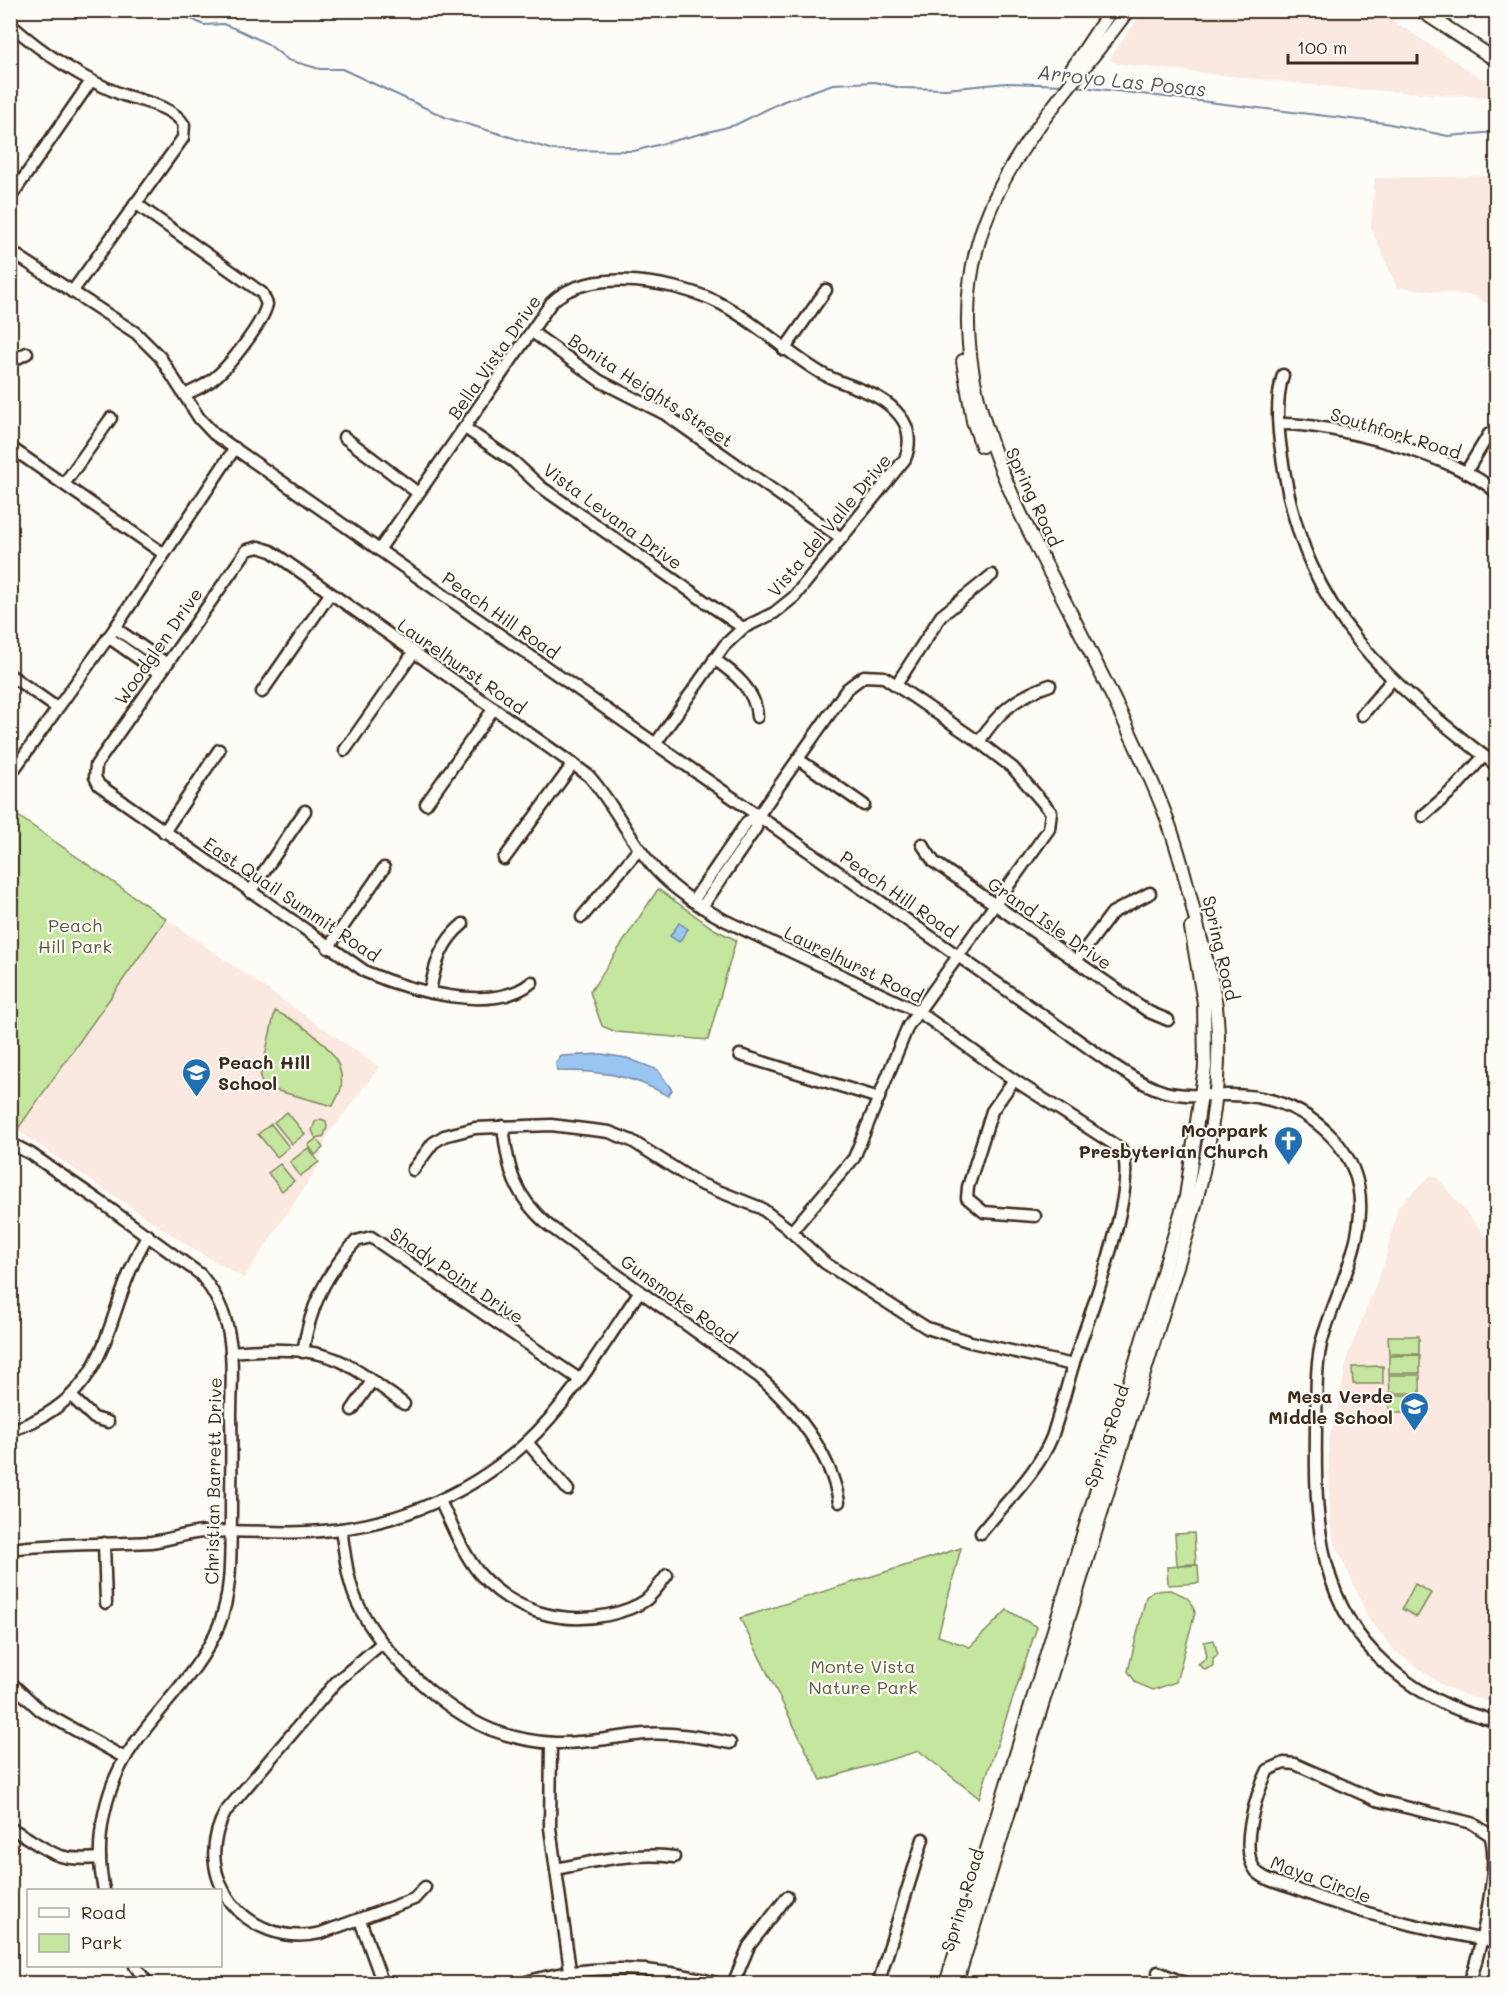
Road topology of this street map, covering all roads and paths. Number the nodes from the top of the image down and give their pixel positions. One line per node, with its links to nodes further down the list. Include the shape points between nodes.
1 (1111, 10): 6 (main road, Spring Road)
2 (1128, 10): 6 (main road, Spring Road)
3 (1420, 10): 5 (main road)
4 (10, 24): 7 (street, via 42,51)
5 (1497, 60)
6 (1075, 72): 88 (main road, Spring Road, via 994,182 980,213 971,241 961,304 966,388 973,421 1005,500 1099,686 1164,829 1185,898 1204,1003)
7 (91, 81): 8 (street); 9 (street, via 170,112 184,126 183,138)
8 (10, 198)
9 (135, 203): 12 (street); 18 (street, via 262,293 267,304 227,365 213,379)
10 (10, 251): 12 (street, Peach Hill Road)
11 (826, 290): 14 (street)
12 (72, 292): 18 (street, Peach Hill Road, via 151,346)
13 (532, 332): 14 (street, Bella Vista Drive, via 564,291 584,283 615,281 709,298); 22 (street, Bella Vista Drive); 31 (street, Bonita Heights Street, via 600,381 665,414)
14 (784, 350): 19 (street, Bella Vista Drive, via 822,373)
15 (27, 353): 16 (street)
16 (10, 362)
17 (1282, 375): 21 (street)
18 (185, 395): 26 (street, Peach Hill Road, via 214,434)
19 (877, 397): 31 (street, Vista del Valle Drive, via 902,419 909,437 908,453)
20 (111, 418): 28 (street)
21 (1279, 424): 27 (street, Southfork Road, via 1343,431); 45 (street, via 1287,489 1309,562 1350,631)
22 (465, 428): 30 (street, Bella Vista Drive); 38 (street, Vista Levana Drive, via 514,462 541,487)
23 (1489, 434): 27 (street)
24 (344, 437): 30 (street)
25 (10, 447): 28 (street)
26 (235, 448): 33 (street, Peach Hill Road); 34 (street)
27 (1466, 472): 29 (street, Southfork Road)
28 (64, 484): 34 (street)
29 (1497, 492)
30 (418, 493): 33 (street, Bella Vista Drive)
31 (841, 538): 38 (street, Vista del Valle Drive, via 783,607)
32 (255, 547): 36 (street, Laurelhurst Road, via 271,551); 42 (street, Woodglen Drive, via 241,556)
33 (379, 550): 54 (street, Peach Hill Road)
34 (164, 554): 37 (street)
35 (992, 575): 46 (street, via 941,616)
36 (330, 594): 40 (street, Laurelhurst Road); 48 (street)
37 (115, 628): 39 (street); 42 (street)
38 (743, 628): 41 (street, Vista del Valle Drive)
39 (108, 637): 43 (street); 49 (street)
40 (414, 652): 50 (street, Laurelhurst Road); 56 (street)
41 (714, 659): 52 (street, via 754,698); 54 (street, Vista del Valle Drive)
42 (166, 663): 43 (street, Woodglen Drive)
43 (159, 673): 61 (street, Woodglen Drive)
44 (10, 675): 49 (street)
45 (1392, 680): 51 (street); 57 (street)
46 (896, 685): 53 (street); 58 (street, via 874,674 858,679)
47 (1050, 686): 53 (street, via 1008,705)
48 (262, 692)
49 (57, 708): 62 (street)
50 (494, 708): 59 (street, Laurelhurst Road); 63 (street)
51 (1362, 715)
52 (757, 717)
53 (979, 742): 76 (street, via 1013,768 1051,812 1049,829)
54 (656, 743): 66 (street, Peach Hill Road)
55 (219, 750): 68 (street)
56 (345, 750)
57 (1484, 756): 60 (street); 67 (street)
58 (798, 759): 64 (street); 66 (street)
59 (573, 764): 70 (street, Laurelhurst Road, via 600,788); 71 (street)
60 (1497, 765)
61 (94, 771): 68 (street, East Quail Summit Road, via 96,782 109,794)
62 (10, 775)
63 (426, 804)
64 (864, 805)
65 (304, 811): 73 (street)
66 (758, 816): 75 (street, via 747,822); 80 (street, Peach Hill Road)
67 (1423, 816)
68 (164, 832): 73 (street, East Quail Summit Road)
69 (922, 844): 76 (street, Grand Isle Drive, via 934,862)
70 (639, 849): 75 (street, Laurelhurst Road, via 661,875); 77 (street)
71 (504, 859)
72 (384, 867): 79 (street)
73 (250, 892): 79 (street, East Quail Summit Road)
74 (1150, 893): 81 (street, via 1112,913)
75 (697, 904): 84 (street, Laurelhurst Road)
76 (995, 905): 80 (street); 81 (street, Grand Isle Drive)
77 (582, 917)
78 (463, 924): 83 (street, via 438,955)
79 (328, 948): 83 (street, East Quail Summit Road, via 376,976)
80 (958, 956): 84 (street); 88 (street, Peach Hill Road, via 1149,1085 1175,1094)
81 (1076, 961): 85 (street, Grand Isle Drive, via 1149,1012)
82 (532, 982): 83 (street, East Quail Summit Road, via 521,992 496,997 458,997)
83 (430, 991)
84 (919, 1012): 87 (street, Laurelhurst Road); 89 (street, via 903,1035)
85 (1168, 1020)
86 (740, 1055): 89 (street)
87 (1014, 1080): 93 (street, via 992,1111 967,1198 984,1212); 99 (street, Laurelhurst Road, via 1115,1143 1123,1152 1118,1220)
88 (1208, 1096): 120 (street, Peach Hill Road, via 1252,1096 1289,1106 1324,1129 1350,1162 1359,1198 1359,1231 1322,1341 1317,1377 1317,1515 1326,1568 1360,1636 1390,1668 1444,1703); 144 (main road, Spring Road, via 1177,1231); 145 (main road, Spring Road, via 1204,1168 1187,1234)
89 (879, 1098): 94 (street, via 854,1158)
90 (503, 1126): 92 (street, via 444,1136 426,1149); 94 (street, via 581,1127 621,1136 698,1183 753,1203); 96 (street, Gunsmoke Road, via 508,1167 524,1201 548,1225)
91 (10, 1143): 95 (street, Christian Barrett Drive)
92 (413, 1170)
93 (1035, 1216)
94 (790, 1232): 99 (street, via 825,1263 927,1328)
95 (148, 1234): 97 (street, Christian Barrett Drive, via 200,1274 213,1290 225,1316); 102 (street, via 125,1280 102,1354)
96 (640, 1291): 100 (street); 110 (street, Gunsmoke Road, via 782,1398 822,1456 836,1482)
97 (231, 1352): 98 (street); 112 (street, Christian Barrett Drive)
98 (303, 1352): 100 (street, Shady Point Drive, via 309,1315 326,1283 356,1241 372,1238); 101 (street, via 345,1363)
99 (1073, 1365): 113 (street, Laurelhurst Road, via 1046,1451)
100 (579, 1379): 107 (street)
101 (372, 1381): 103 (street); 104 (street)
102 (71, 1395): 105 (street, via 94,1418); 106 (street, via 59,1408)
103 (404, 1404)
104 (352, 1410)
105 (108, 1422)
106 (10, 1431)
107 (527, 1442): 108 (street); 109 (street, via 490,1472)
108 (568, 1490)
109 (440, 1501): 111 (street, via 376,1523); 116 (street, via 480,1574 501,1594 536,1612 570,1619 614,1613 645,1600)
110 (839, 1502)
111 (341, 1529): 112 (street); 118 (street, via 352,1588)
112 (231, 1532): 114 (street, via 203,1532 151,1542); 123 (street, Christian Barrett Drive, via 226,1603 212,1640 196,1668)
113 (981, 1533)
114 (104, 1543): 115 (street); 117 (street)
115 (10, 1549)
116 (667, 1575)
117 (106, 1603)
118 (382, 1643): 121 (street, via 471,1719 498,1732); 132 (street, via 336,1682 235,1800 221,1820 216,1841 216,1867 227,1897 242,1915 267,1932 307,1937)
119 (10, 1682): 123 (street, via 41,1711)
120 (1496, 1721)
121 (551, 1743): 122 (street, via 590,1743 660,1733); 128 (street, via 549,1800)
122 (730, 1743)
123 (125, 1758): 127 (street, Christian Barrett Drive, via 109,1795)
124 (10, 1828): 127 (street, via 42,1850 59,1856)
125 (923, 1839): 143 (street)
126 (674, 1857): 128 (street, via 638,1856)
127 (100, 1858): 130 (street, Christian Barrett Drive)
128 (556, 1869): 137 (street)
129 (425, 1887): 132 (street, via 414,1899)
130 (104, 1889)
131 (787, 1897): 142 (street, via 748,1946)
132 (360, 1920): 139 (street)
133 (1482, 1939): 133 (street, Maya Circle, via 1493,1860 1492,1841 1486,1832 1472,1823 1376,1800 1295,1764 1284,1763 1268,1770 1252,1814 1250,1859 1257,1873 1335,1904); 134 (street, Maya Circle); 147 (street)
134 (1497, 1942)
135 (136, 1967): 138 (street)
136 (1158, 1972): 146 (street)
137 (572, 1978): 140 (street); 141 (street, via 653,1970)
138 (148, 1983)
139 (382, 1983)
140 (520, 1983)
141 (720, 1983)
142 (733, 1983)
143 (878, 1983)
144 (946, 1983)
145 (956, 1983)
146 (1187, 1983)
147 (1469, 1983)

